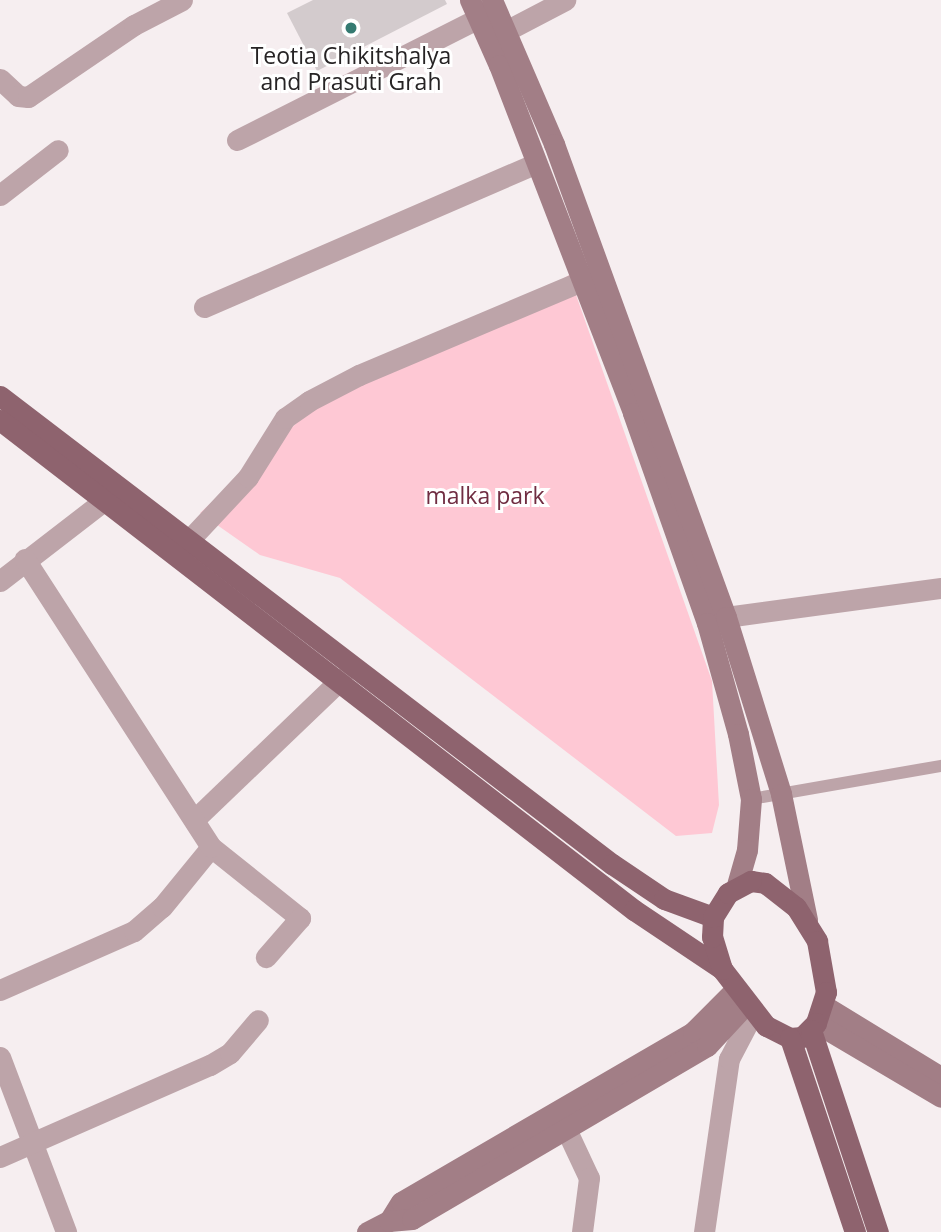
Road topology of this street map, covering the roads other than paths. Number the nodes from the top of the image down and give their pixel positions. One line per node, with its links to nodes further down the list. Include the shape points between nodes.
1 (182, 0): 6 (street, via 126,30 29,97 18,96)
2 (492, 0): 5 (street)
3 (565, 0): 5 (street)
4 (474, 9): 7 (street); 9 (street)
5 (506, 31): 11 (street, via 554,144)
6 (0, 79)
7 (237, 140)
8 (58, 150): 10 (street)
9 (535, 164): 11 (street); 12 (street)
10 (0, 195)
11 (591, 277): 16 (street, via 359,375 309,401 285,418 248,477); 20 (street); 24 (street, via 707,623)
12 (204, 307)
13 (0, 396): 16 (main road)
14 (0, 420): 15 (main road)
15 (106, 499): 17 (street); 21 (main road)
16 (191, 538): 28 (main road, via 612,864 664,899)
17 (25, 559): 18 (street); 25 (street)
18 (0, 581)
19 (941, 588): 20 (street)
20 (726, 617): 23 (street)
21 (341, 679): 25 (street); 31 (main road, via 634,910)
22 (941, 766): 23 (lane)
23 (781, 793): 24 (lane); 29 (street)
24 (751, 799): 27 (street, via 747,850)
25 (194, 820): 26 (street)
26 (211, 847): 30 (street, via 300,918); 32 (street, via 162,907 134,931)
27 (737, 884): 28 (main road); 29 (main road, via 765,883)
28 (713, 917): 31 (main road, via 712,937)
29 (807, 920): 34 (main road, via 824,965)
30 (265, 957)
31 (722, 969): 33 (main road)
32 (0, 990)
33 (745, 1003): 36 (main road, via 766,1026); 40 (street, via 708,1046); 43 (street, via 401,1202); 47 (street, via 729,1059)
34 (817, 1019): 36 (main road, via 802,1037); 38 (street); 39 (street); 49 (main road)
35 (258, 1020): 41 (street, via 230,1053 210,1065)
36 (790, 1038): 48 (main road)
37 (0, 1057): 41 (street)
38 (941, 1077)
39 (941, 1097)
40 (566, 1129): 43 (street, via 412,1219); 46 (street, via 589,1178)
41 (31, 1147): 42 (street); 44 (street)
42 (0, 1157)
43 (389, 1221): 45 (street)
44 (66, 1232)
45 (367, 1232)
46 (582, 1232)
47 (704, 1232)
48 (855, 1232)
49 (878, 1232)

